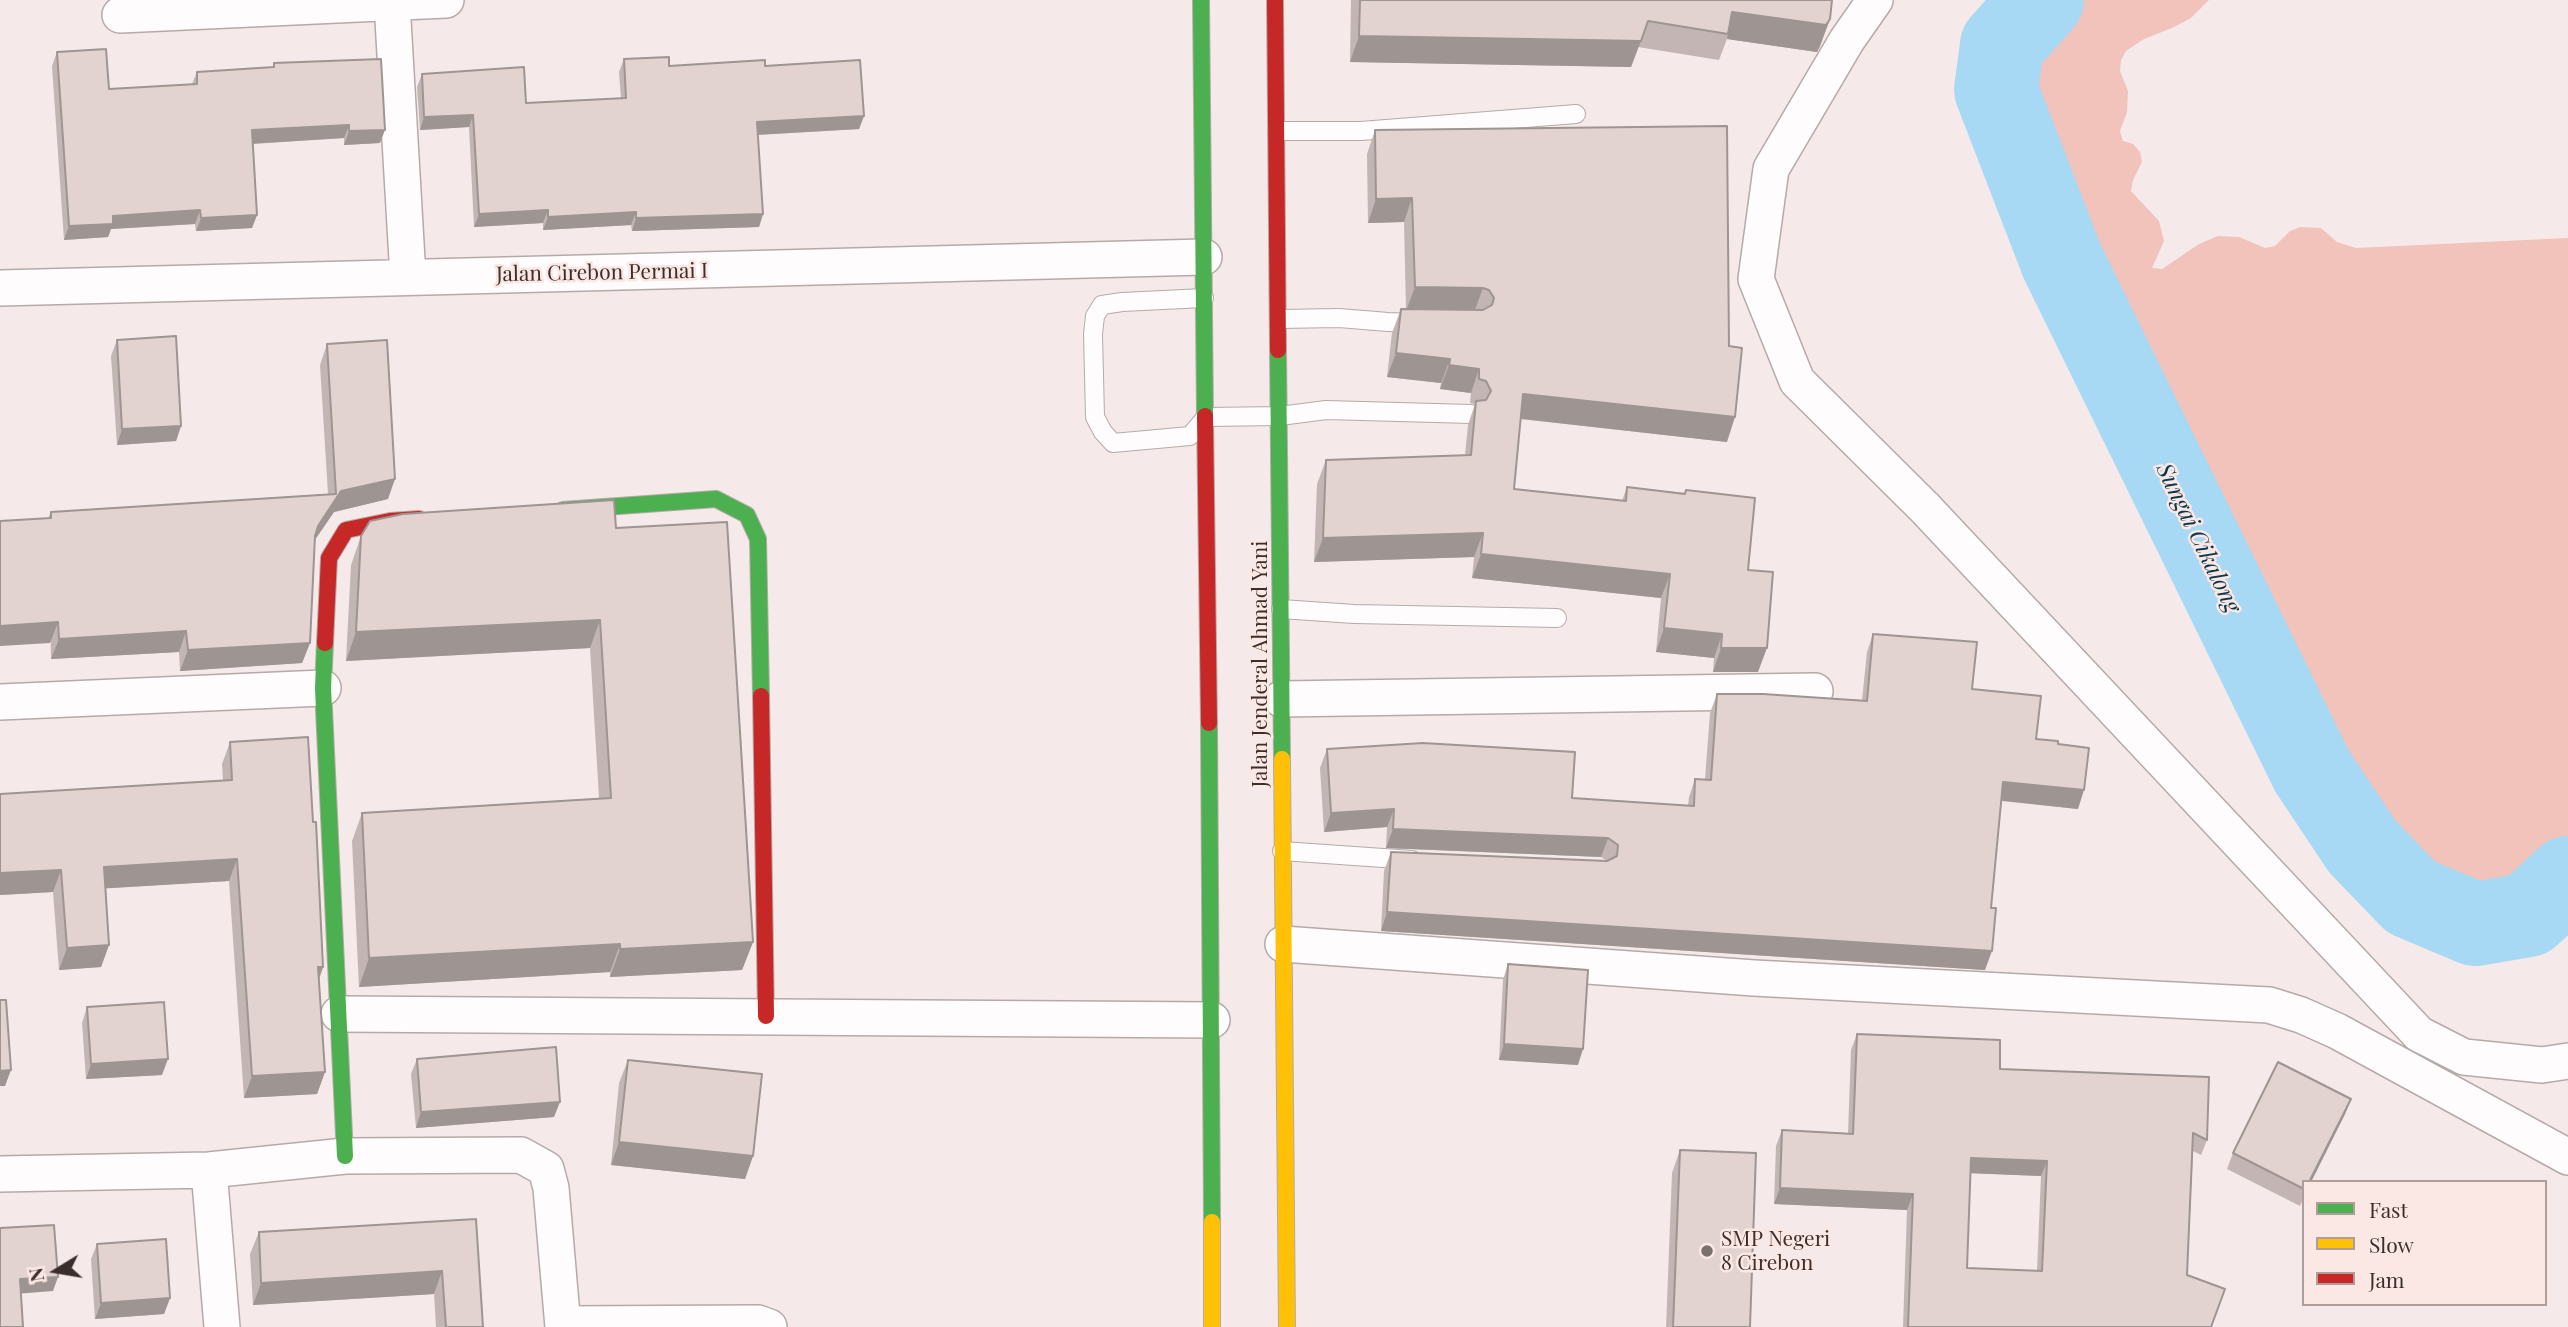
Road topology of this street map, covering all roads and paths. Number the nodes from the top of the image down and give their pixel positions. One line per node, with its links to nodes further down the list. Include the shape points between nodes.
1 (446, 0): 5 (street)
2 (1200, 0): 9 (main road)
3 (1275, 0): 8 (main road, Jalan Jenderal Ahmad Yani)
4 (1875, 0): 32 (street, via 1771,169 1756,279 1797,382 1924,508 2419,1034 2465,1057 2542,1065)
5 (392, 3): 6 (street); 10 (street)
6 (120, 15)
7 (1576, 114): 8 (lane, via 1361,131)
8 (1277, 131): 13 (main road, Jalan Jenderal Ahmad Yani)
9 (1204, 257): 10 (street, Jalan Cirebon Permai I); 12 (main road)
10 (408, 277): 11 (street, Jalan Cirebon Permai I)
11 (0, 288)
12 (1204, 298): 17 (main road); 17 (lane, via 1102,305 1093,334 1095,417 1113,443 1190,436)
13 (1280, 319): 14 (lane); 16 (main road, Jalan Jenderal Ahmad Yani)
14 (1437, 323)
15 (1471, 414): 16 (lane, via 1326,410)
16 (1280, 416): 17 (lane); 20 (main road, Jalan Jenderal Ahmad Yani)
17 (1206, 417): 31 (main road)
18 (543, 511): 30 (main road, via 716,499 747,515 758,539)
19 (431, 518): 22 (main road, via 346,530 329,558)
20 (1281, 608): 21 (lane); 24 (main road, Jalan Jenderal Ahmad Yani)
21 (1557, 618)
22 (323, 688): 25 (street); 29 (main road)
23 (1815, 691): 24 (street)
24 (1281, 699): 26 (main road, Jalan Jenderal Ahmad Yani)
25 (0, 702)
26 (1283, 852): 27 (lane); 28 (main road, Jalan Jenderal Ahmad Yani)
27 (1424, 861)
28 (1283, 944): 34 (street, via 1754,978 2269,1006 2337,1031); 41 (main road, Jalan Jenderal Ahmad Yani)
29 (339, 1014): 30 (street); 33 (main road)
30 (766, 1016): 31 (street)
31 (1212, 1020): 40 (main road)
32 (2568, 1061)
33 (345, 1156): 35 (street); 37 (street, via 521,1155 545,1169 551,1188)
34 (2568, 1157)
35 (209, 1170): 36 (street); 38 (street)
36 (0, 1174)
37 (563, 1326): 39 (street, via 758,1323)
38 (222, 1327)
39 (769, 1327)
40 (1212, 1327)
41 (1287, 1327)

